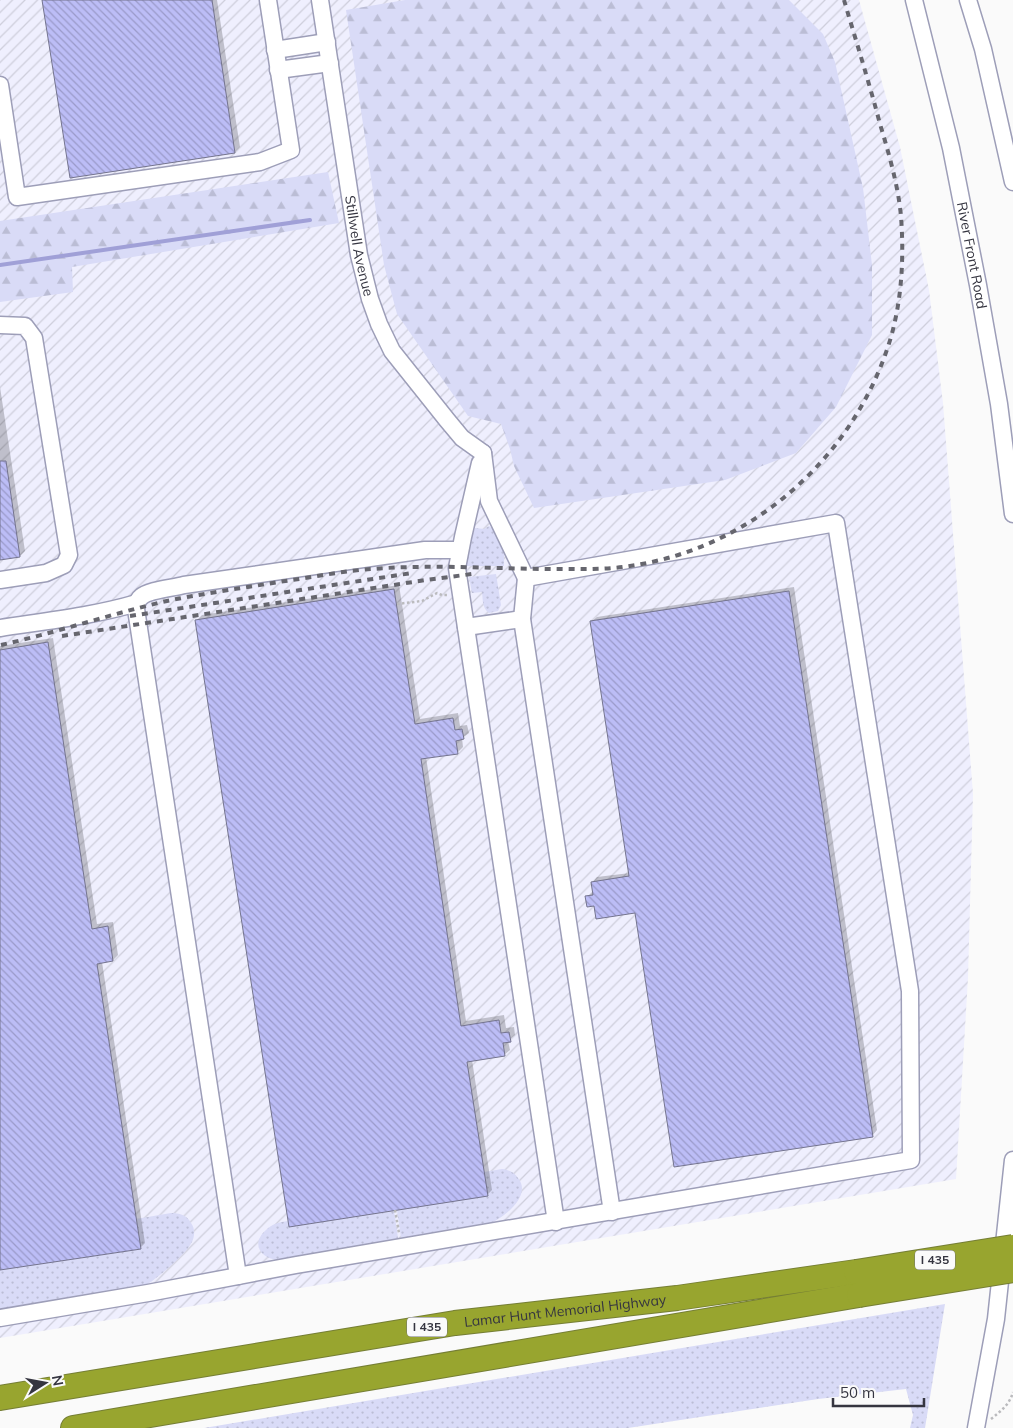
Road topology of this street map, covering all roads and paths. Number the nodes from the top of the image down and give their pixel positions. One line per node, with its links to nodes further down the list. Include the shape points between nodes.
1 (268, 0): 6 (street)
2 (320, 0): 5 (street, Stillwell Avenue)
3 (914, 0): 13 (street, River Front Road, via 951,148 978,285)
4 (968, 0): 10 (street, via 983,49)
5 (327, 42): 6 (street); 7 (street, Stillwell Avenue)
6 (275, 50): 8 (street)
7 (330, 63): 8 (street); 12 (street, Stillwell Avenue, via 360,255 379,324 392,351 446,420)
8 (278, 70): 9 (street, via 291,150 260,162 17,197)
9 (0, 85)
10 (1013, 182)
11 (0, 325): 16 (street, via 24,326 34,338 69,555 64,565 46,573)
12 (482, 453): 14 (street); 15 (street, via 489,501)
13 (1013, 514)
14 (460, 550): 17 (street, via 457,568); 18 (street, via 425,550 184,585 146,594)
15 (526, 578): 20 (street); 25 (street, via 836,523 910,992 912,1160)
16 (0, 580)
17 (461, 593): 19 (path, via 437,593 422,601); 21 (street)
18 (137, 603): 22 (street); 30 (street)
19 (397, 604)
20 (522, 618): 21 (street); 25 (street)
21 (466, 627): 26 (street)
22 (0, 628)
23 (1013, 1160): 35 (street)
24 (395, 1210): 28 (path)
25 (612, 1212): 26 (street)
26 (556, 1222): 28 (street)
27 (1013, 1247): 31 (highway, Lamar Hunt Memorial Highway / I 435, bridge)
28 (401, 1248): 30 (street)
29 (1013, 1270): 31 (highway, Lamar Hunt Memorial Highway / I 435, bridge)
30 (238, 1276): 32 (street)
31 (858, 1284): 34 (highway, Lamar Hunt Memorial Highway / I 435, via 677,1298 455,1322); 36 (highway, Lamar Hunt Memorial Highway / I 435)
32 (0, 1318)
33 (1013, 1392): 35 (path, via 1003,1409)
34 (0, 1398)
35 (982, 1425)
36 (73, 1428)

